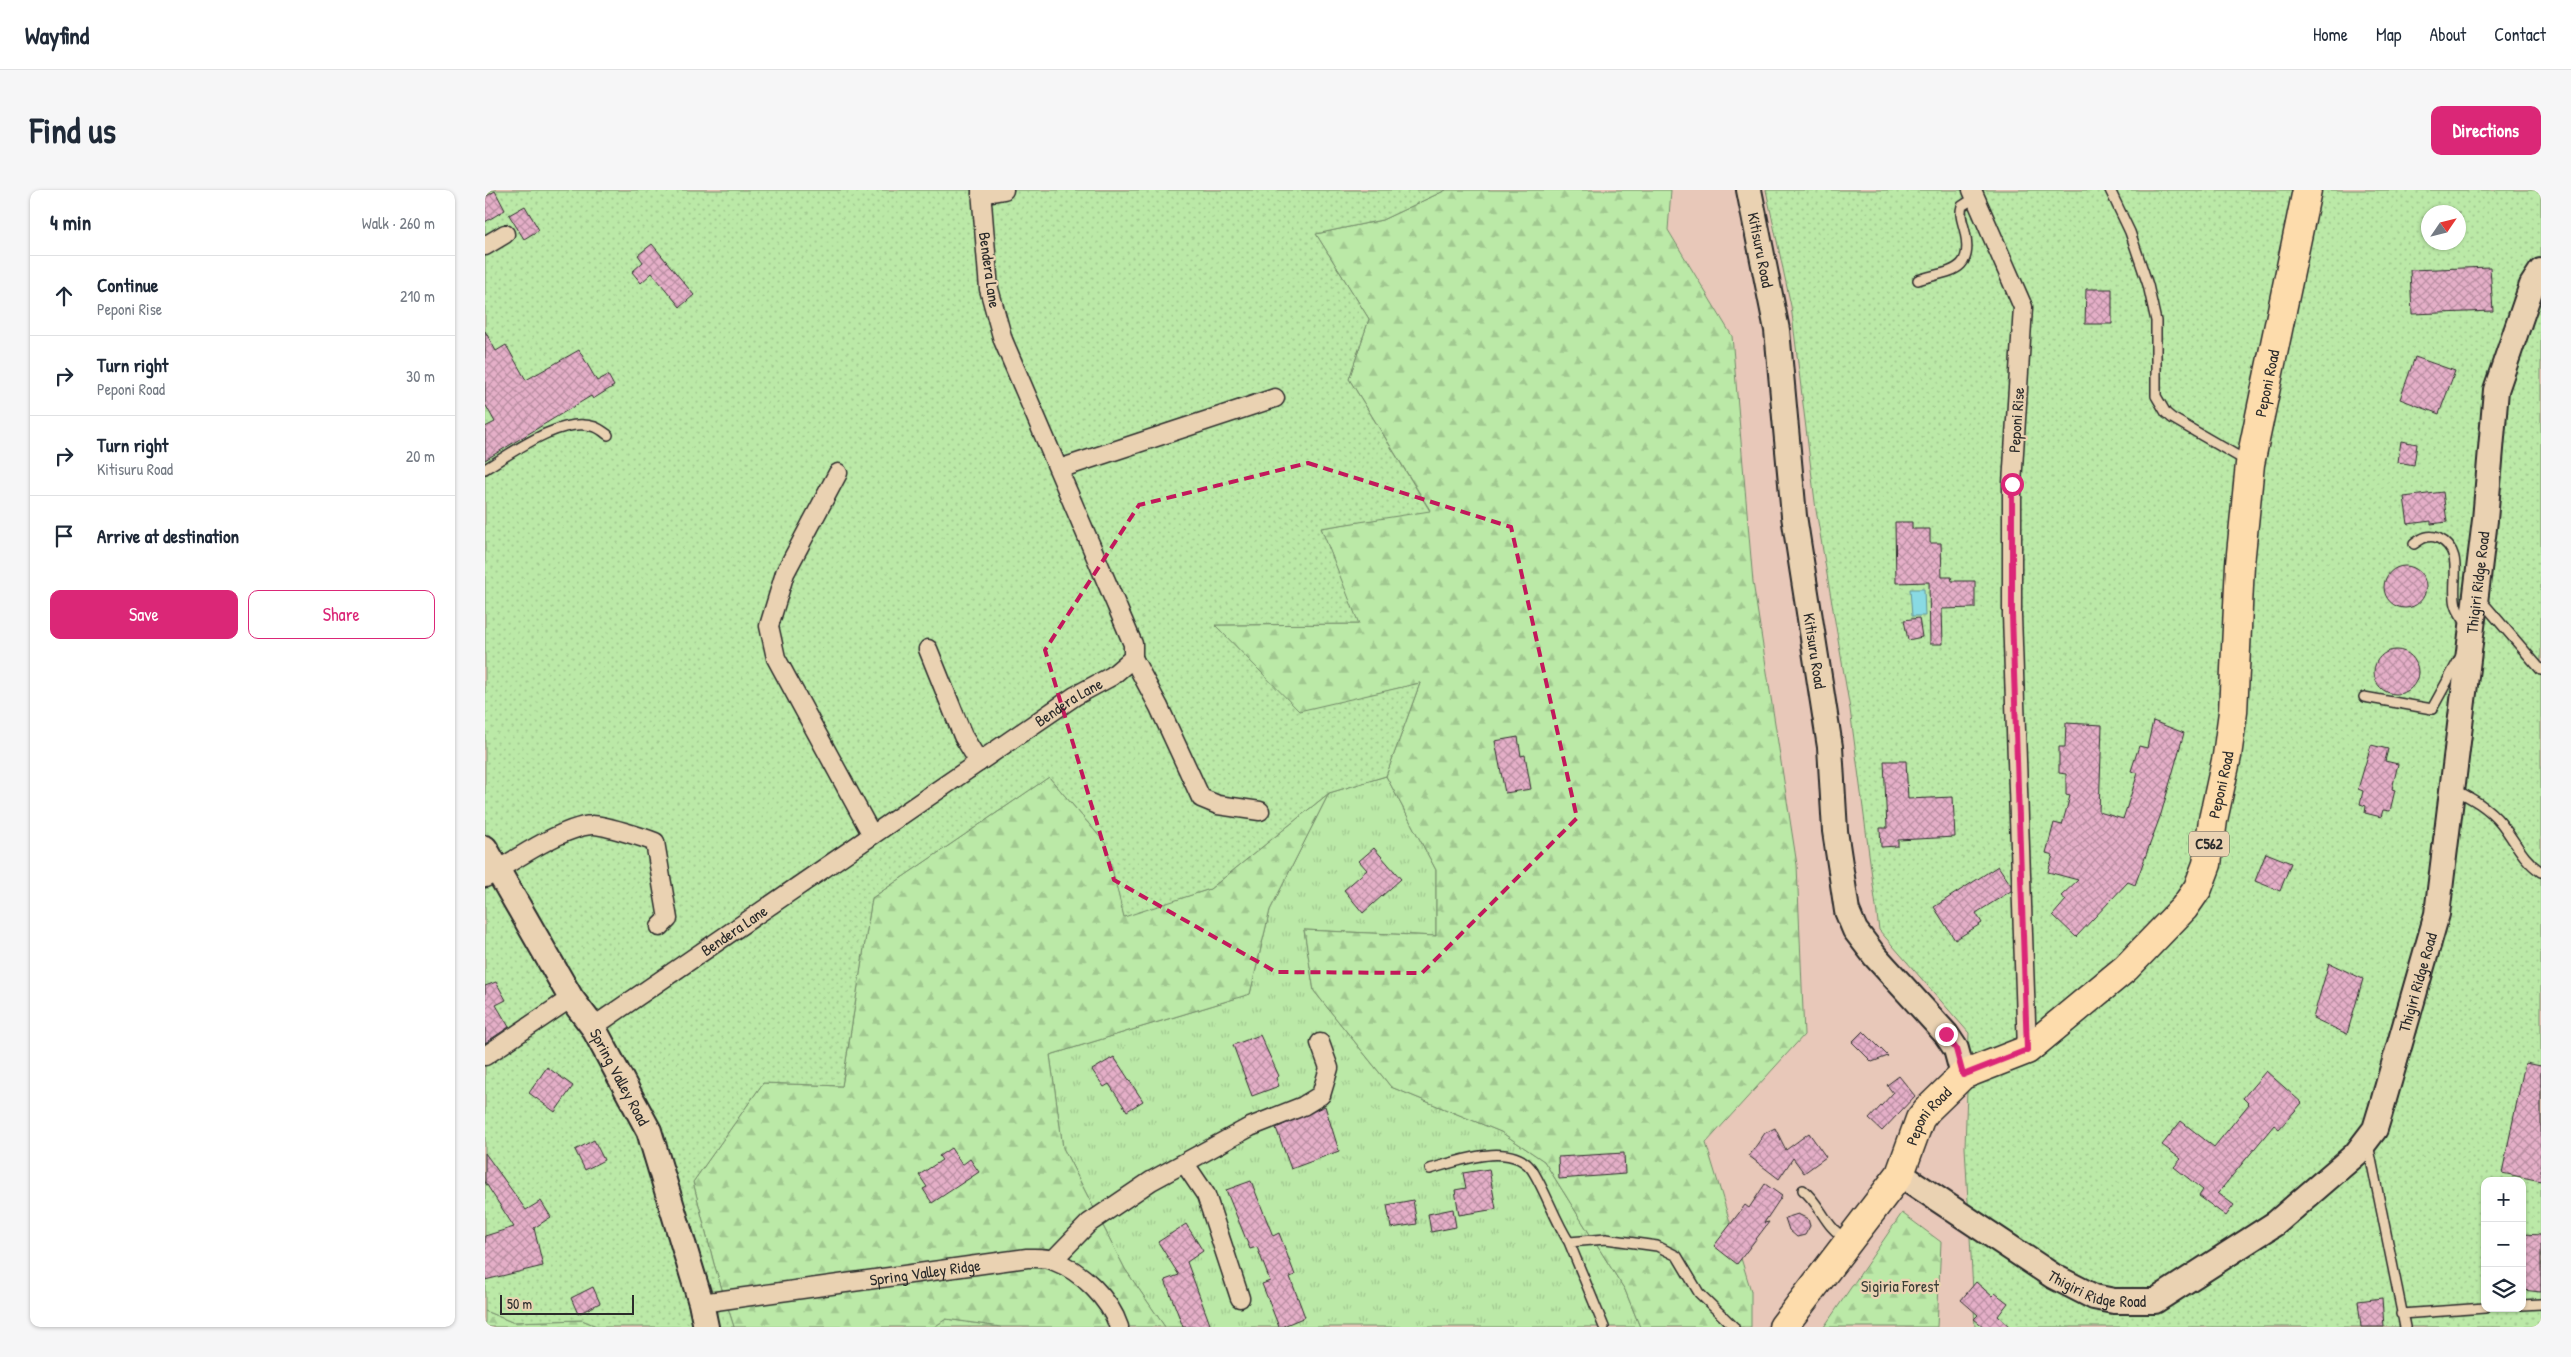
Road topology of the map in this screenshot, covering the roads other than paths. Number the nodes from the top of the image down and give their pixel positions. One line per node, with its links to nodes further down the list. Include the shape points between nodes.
1 (1003, 190): 5 (street)
2 (1749, 190): 37 (street, Kitisuru Road, via 1777,330 1794,516 1830,747 1835,831 1847,911 1855,930 1875,956 1946,1034 1956,1049)
3 (2109, 190): 13 (lane, via 2130,232 2148,285 2156,321 2156,396 2171,418)
4 (2307, 190): 13 (main road, Peponi Road / C562)
5 (981, 192): 15 (street, Bendera Lane, via 989,289 1003,340)
6 (1974, 194): 10 (lane, via 1962,206 1960,214 1968,256 1963,264); 35 (street, Peponi Rise, via 2023,307 2012,484 2012,615)
7 (505, 234): 8 (street)
8 (485, 246)
9 (2541, 271): 18 (street, Thigiri Ridge Road, via 2532,285 2496,390)
10 (1918, 280)
11 (1275, 398): 15 (street)
12 (608, 435): 14 (lane, via 594,426 551,430)
13 (2250, 464): 35 (main road, Peponi Road / C562, via 2239,564 2233,712 2207,864 2198,888 2184,908 2126,968)
14 (485, 469)
15 (1059, 469): 21 (street, Bendera Lane, via 1133,644)
16 (838, 473): 27 (street, via 785,573 769,626 776,658)
17 (2414, 544): 19 (lane, via 2429,536 2444,541 2455,558 2455,604)
18 (2476, 594): 19 (street, Thigiri Ridge Road); 22 (lane)
19 (2471, 636): 23 (lane, via 2433,709); 25 (street, Thigiri Ridge Road)
20 (928, 649): 24 (street, via 963,736)
21 (1133, 658): 24 (street, Bendera Lane, via 1111,676 1075,696); 26 (street, via 1201,798 1218,805)
22 (2541, 670)
23 (2364, 697)
24 (979, 762): 27 (street, Bendera Lane)
25 (2453, 789): 29 (lane, via 2480,803 2492,814 2525,858); 38 (street, Thigiri Ridge Road, via 2437,914 2375,1129)
26 (1260, 812)
27 (872, 836): 33 (street, Bendera Lane)
28 (485, 848): 30 (street, Spring Valley Road)
29 (2541, 872)
30 (492, 874): 31 (street, via 559,835 592,824 644,837 655,842 659,859 668,919); 32 (street, Spring Valley Road)
31 (660, 927)
32 (571, 998): 33 (street, Spring Valley Road); 36 (street)
33 (593, 1027): 47 (street, Spring Valley Road, via 649,1131)
34 (1320, 1043): 39 (street, via 1329,1068 1321,1095 1303,1106 1250,1127)
35 (2027, 1050): 37 (main road, Peponi Road / C562)
36 (485, 1056)
37 (1963, 1075): 41 (main road, Peponi Road / C562, via 1921,1119)
38 (2367, 1141): 41 (street, Thigiri Ridge Road, via 2276,1223 2155,1301 2114,1301 2094,1297 2053,1276); 51 (lane)
39 (1185, 1164): 45 (street, via 1151,1181 1089,1223); 46 (street, via 1206,1195)
40 (1430, 1168): 44 (lane, via 1492,1154 1517,1158 1533,1170)
41 (1900, 1174): 43 (main road, Peponi Road / C562)
42 (1803, 1190): 43 (lane, via 1813,1199 1833,1230)
43 (1848, 1239): 56 (main road, Peponi Road / C562)
44 (1569, 1242): 54 (lane); 55 (lane, via 1606,1238 1657,1246 1677,1256 1699,1293)
45 (1053, 1260): 47 (street, Spring Valley Ridge, via 1027,1258); 53 (street, Spring Valley Ridge, via 1076,1272 1090,1285)
46 (1240, 1298)
47 (701, 1303): 52 (street, Spring Valley Road)
48 (2541, 1304): 49 (lane)
49 (2526, 1305)
50 (2481, 1308): 51 (lane)
51 (2401, 1314): 57 (lane)
52 (706, 1327)
53 (1119, 1327)
54 (1604, 1327)
55 (1734, 1327)
56 (1783, 1327)
57 (2405, 1327)

